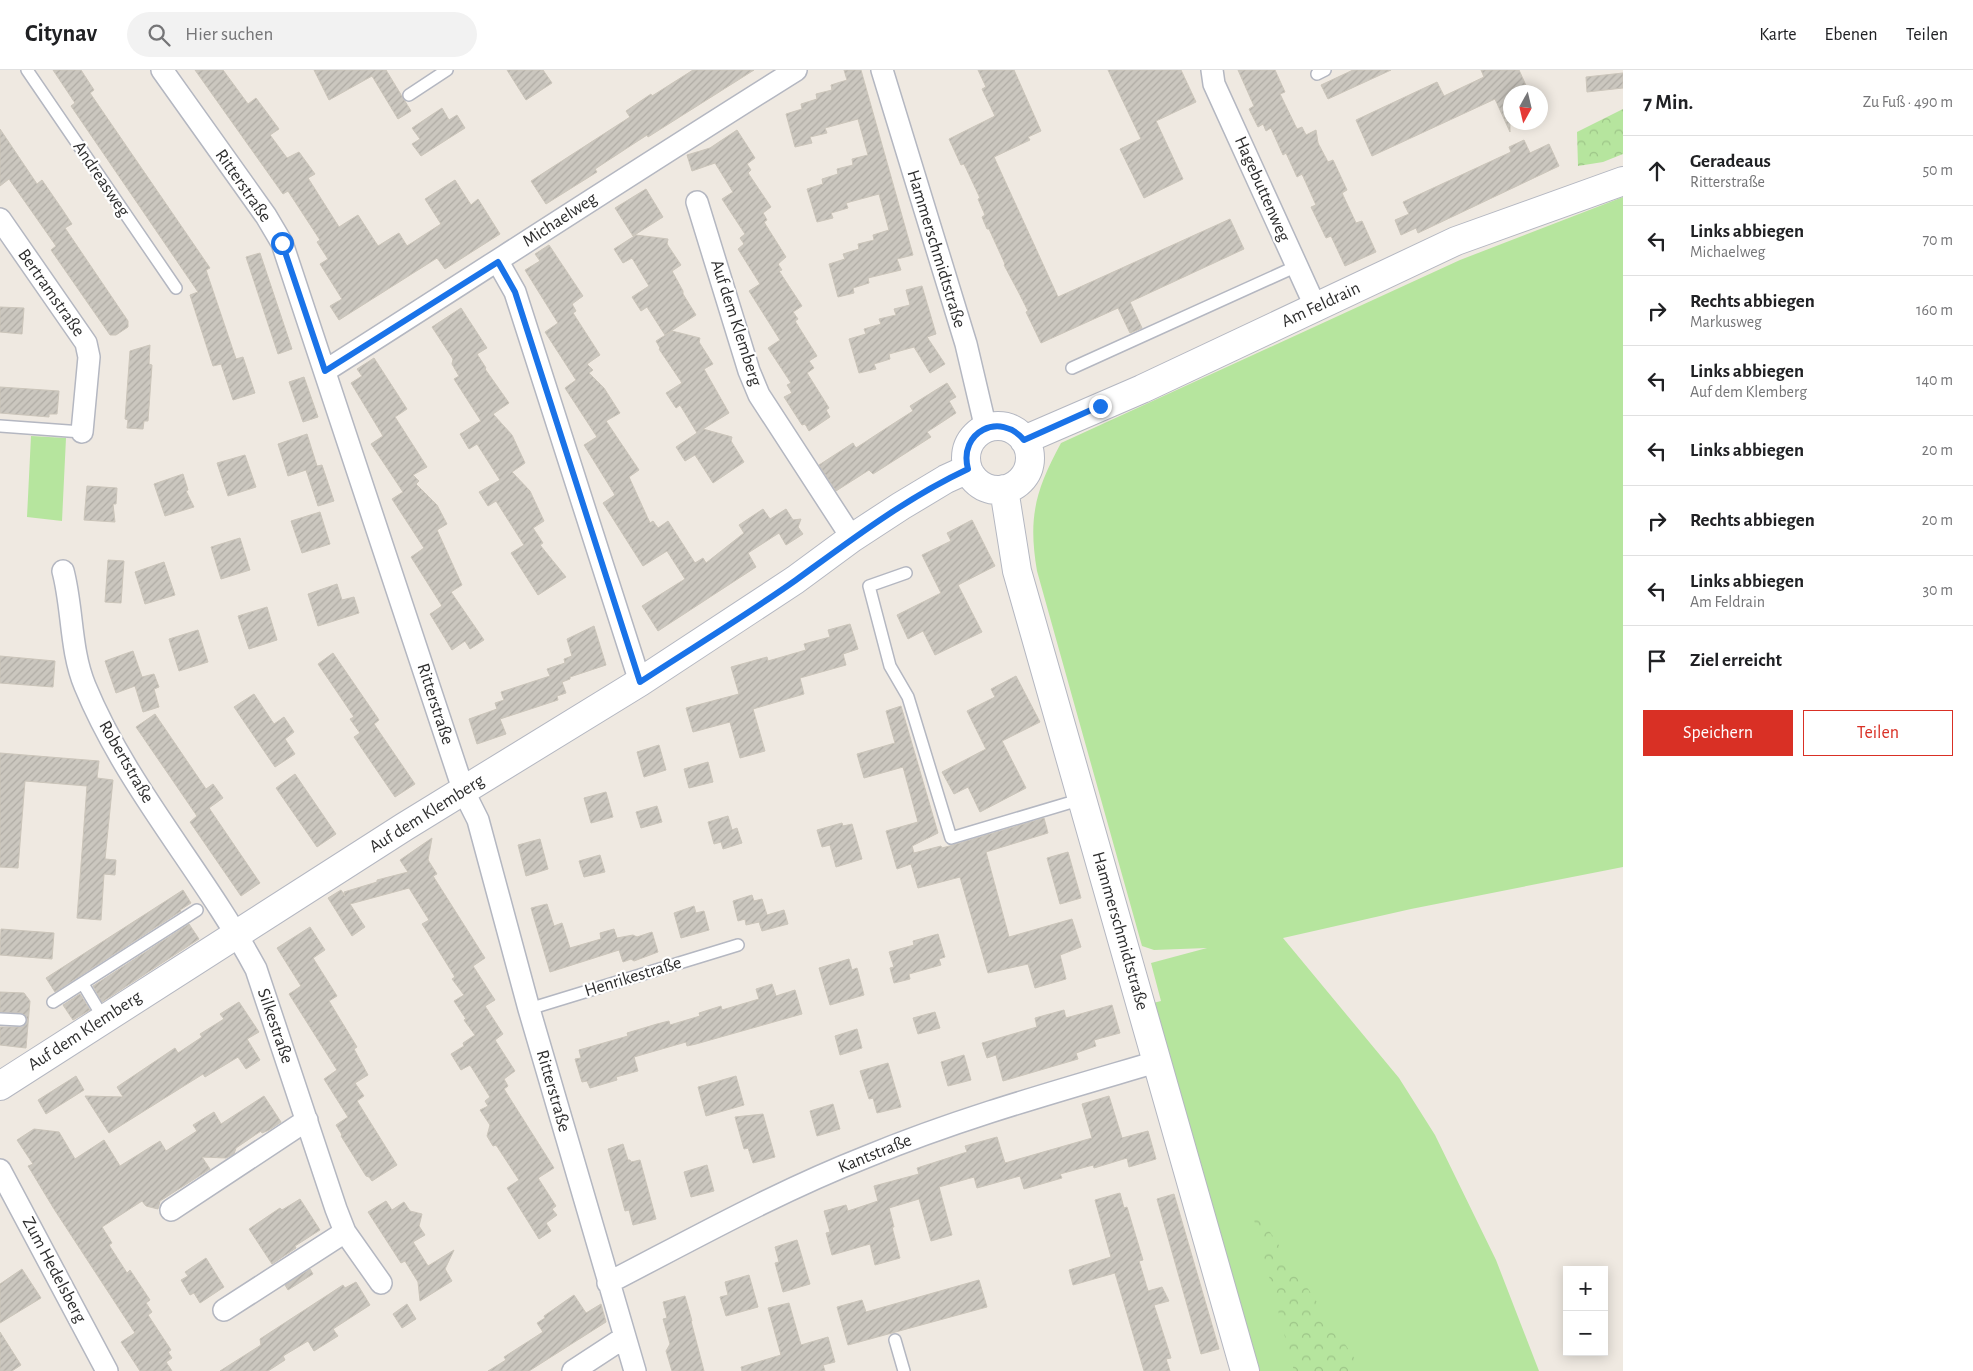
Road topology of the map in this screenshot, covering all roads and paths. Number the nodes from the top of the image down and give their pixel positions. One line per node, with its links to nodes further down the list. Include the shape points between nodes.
1 (27, 70): 13 (lane, Andreasweg)
2 (162, 70): 16 (street, Ritterstraße, via 282,243)
3 (447, 70): 7 (lane)
4 (796, 70): 11 (street, Michaelweg)
5 (882, 70): 18 (street, Hammerschmidtstraße, via 966,344)
6 (1212, 70): 12 (street, Hagebuttenweg, via 1214,84)
7 (409, 95)
8 (1623, 181): 14 (street, Am Feldrain, via 1456,241)
9 (697, 202): 23 (street, Auf dem Klemberg, via 759,395)
10 (0, 219): 19 (street, Bertramstraße, via 86,344 89,357)
11 (498, 262): 16 (street, Michaelweg); 26 (street, via 515,292)
12 (1297, 266): 14 (street, Hagebuttenweg); 15 (lane)
13 (176, 288)
14 (1316, 308): 20 (street, Am Feldrain)
15 (1072, 368)
16 (325, 371): 27 (street, Ritterstraße)
17 (0, 426): 19 (lane)
18 (986, 428): 20 (street, via 1010,428); 21 (street, via 971,441 966,458)
19 (82, 432)
20 (1024, 440): 22 (street, via 1029,455 1026,472 1015,485)
21 (968, 469): 22 (street, via 981,485); 23 (street, Auf dem Klemberg, via 916,497)
22 (1004, 489): 28 (street, Hammerschmidtstraße, via 1018,571)
23 (852, 538): 26 (street, Auf dem Klemberg, via 795,580)
24 (63, 571): 30 (street, Robertstraße, via 69,592 76,658 94,705 110,738 151,804)
25 (906, 573): 28 (lane, via 870,586 890,666 908,697 951,838)
26 (640, 682): 27 (street, Auf dem Klemberg)
27 (464, 792): 30 (street, Auf dem Klemberg); 34 (street, Ritterstraße, via 478,820)
28 (1082, 799): 38 (street, Hammerschmidtstraße)
29 (196, 910): 32 (lane)
30 (237, 934): 36 (street, Auf dem Klemberg); 40 (street, Silkestraße, via 256,969)
31 (738, 944): 34 (lane, Henrikestraße)
32 (83, 984): 33 (lane); 36 (lane)
33 (52, 1002)
34 (529, 1009): 45 (street, Ritterstraße)
35 (0, 1019): 37 (lane)
36 (104, 1019): 39 (street, Auf dem Klemberg)
37 (20, 1020)
38 (1156, 1062): 45 (street, Kantstraße, via 974,1116 864,1157 792,1189); 53 (street, Hammerschmidtstraße)
39 (0, 1086)
40 (308, 1120): 42 (street); 43 (street, Silkestraße)
41 (0, 1170): 49 (street, Zum Hedelsberg)
42 (171, 1210)
43 (345, 1232): 44 (street, Silkestraße); 46 (street)
44 (381, 1283)
45 (608, 1283): 47 (street, Ritterstraße)
46 (224, 1310)
47 (625, 1337): 50 (street); 51 (street, Ritterstraße)
48 (895, 1340): 52 (lane)
49 (107, 1371)
50 (573, 1371)
51 (635, 1371)
52 (904, 1371)
53 (1245, 1371)

